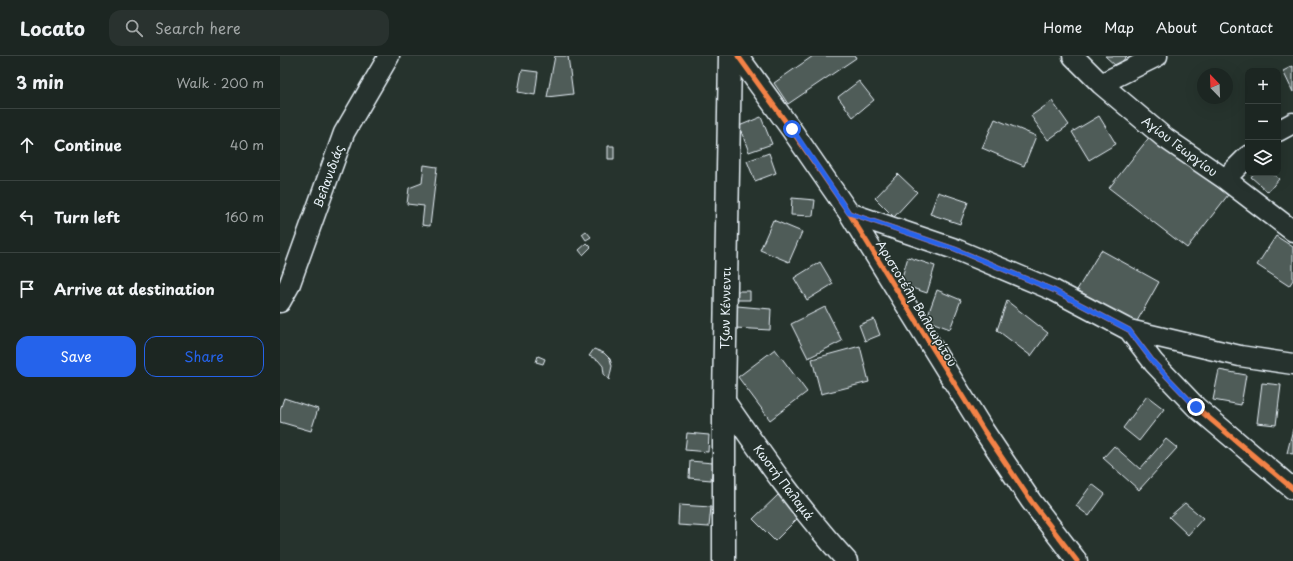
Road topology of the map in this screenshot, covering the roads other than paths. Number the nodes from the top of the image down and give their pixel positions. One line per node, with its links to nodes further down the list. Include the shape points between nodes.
1 (389, 56): 13 (street, Βελανιδιάς, via 344,133 290,286)
2 (730, 56): 16 (street, Τζων Κέννεντι)
3 (738, 56): 11 (street, Αριστοτέλη Βαλαωρίτου)
4 (1073, 56): 6 (street, Αγίου Γεωργίου)
5 (1157, 56): 6 (street)
6 (1101, 84): 10 (street, Αγίου Γεωργίου, via 1165,138)
7 (1293, 122): 8 (street)
8 (1281, 129)
9 (1245, 159): 10 (street)
10 (1225, 179): 12 (street, Αγίου Γεωργίου)
11 (849, 213): 14 (street, via 955,249 1053,290); 20 (street, Αριστοτέλη Βαλαωρίτου, via 984,431 1031,501)
12 (1293, 231)
13 (280, 302)
14 (1129, 330): 15 (street, via 1240,356); 17 (street, via 1154,363 1196,407)
15 (1293, 364)
16 (724, 400): 18 (street, Τζων Κέννεντι); 19 (street, Κωστή Παλαμά, via 774,472)
17 (1293, 489)
18 (724, 561)
19 (847, 561)
20 (1078, 561)

